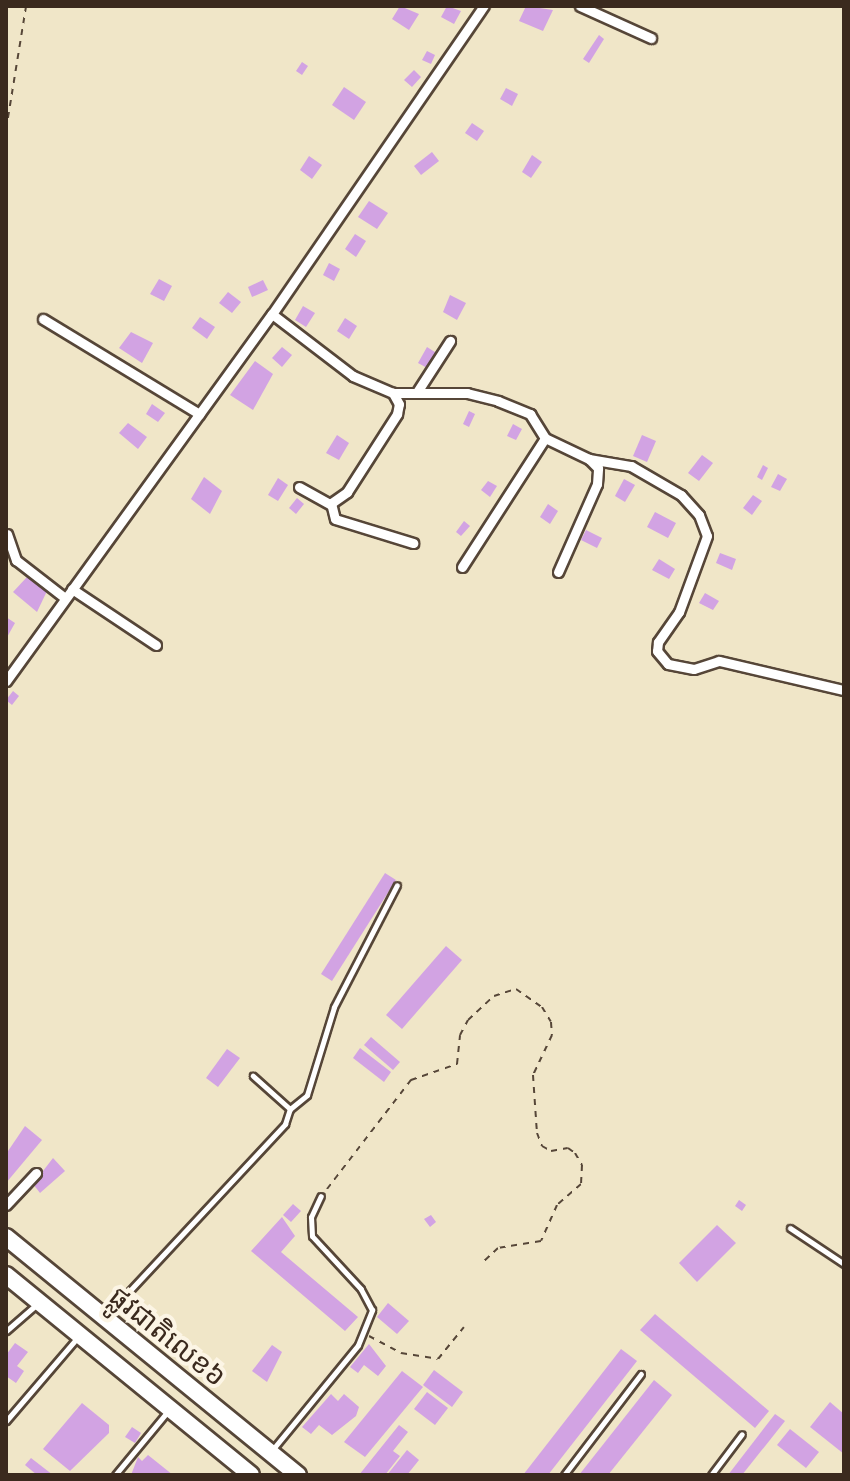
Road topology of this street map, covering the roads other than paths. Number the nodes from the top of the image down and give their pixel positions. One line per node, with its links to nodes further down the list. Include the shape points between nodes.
1 (484, 6): 4 (street)
2 (580, 6): 3 (street)
3 (651, 38)
4 (272, 314): 8 (street, via 353,376); 9 (street)
5 (43, 319): 9 (street)
6 (450, 341): 7 (street)
7 (417, 392): 8 (street); 10 (street, via 467,393 498,401 530,414)
8 (393, 393): 13 (street, via 399,404 391,426 347,492)
9 (199, 414): 18 (street)
10 (545, 438): 11 (street); 16 (street)
11 (589, 459): 17 (street, via 598,468 597,484); 22 (street, via 611,459 656,479 681,495 703,525 707,536 679,612 658,642 657,651 668,664 683,670 719,661)
12 (299, 487): 13 (street)
13 (331, 503): 15 (street, via 335,519)
14 (7, 534): 19 (street, via 16,560)
15 (413, 543)
16 (462, 567)
17 (558, 572)
18 (72, 589): 19 (street); 20 (street)
19 (65, 598): 21 (street)
20 (156, 645)
21 (6, 681)
22 (844, 690)
23 (397, 885): 25 (lane, via 334,1007 307,1095)
24 (253, 1076): 25 (lane)
25 (290, 1109): 34 (lane, via 285,1124)
26 (36, 1173): 28 (street)
27 (321, 1196): 41 (lane, via 311,1217 312,1236 372,1303 364,1334)
28 (6, 1205)
29 (790, 1228): 31 (lane)
30 (6, 1237): 34 (highway, ផ្លូវជាតិលេខ៦)
31 (844, 1264)
32 (6, 1275): 33 (highway, ផ្លូវជាតិលេខ៦)
33 (40, 1302): 35 (lane); 36 (highway, ផ្លូវជាតិលេខ៦)
34 (105, 1318): 41 (highway, ផ្លូវជាតិលេខ៦)
35 (6, 1331)
36 (80, 1335): 38 (highway, ផ្លូវជាតិលេខ៦); 39 (lane)
37 (641, 1374): 45 (lane)
38 (170, 1408): 42 (highway, ផ្លូវជាតិលេខ៦); 43 (lane)
39 (6, 1421)
40 (742, 1434): 46 (lane)
41 (270, 1453): 44 (highway, ផ្លូវជាតិលេខ៦)
42 (248, 1474)
43 (115, 1475)
44 (298, 1475)
45 (564, 1475)
46 (711, 1475)

